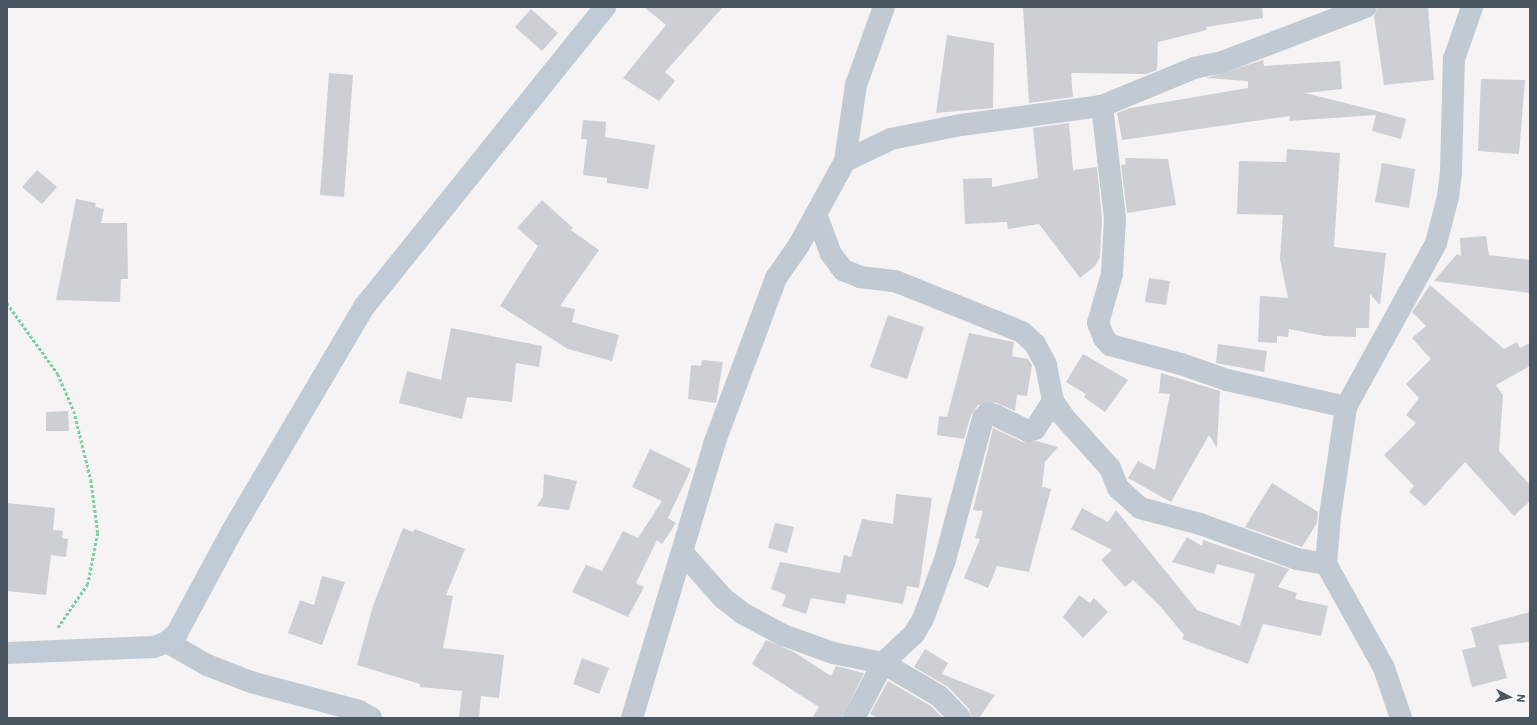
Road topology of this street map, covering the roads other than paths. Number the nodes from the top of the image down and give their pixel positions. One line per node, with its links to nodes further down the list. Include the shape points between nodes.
1 (605, 7): 12 (street, via 364,307 232,531 177,633)
2 (884, 7): 6 (street, via 856,85)
3 (1366, 7): 5 (street, via 1236,57 1194,68)
4 (1472, 7): 9 (street, via 1454,59 1450,177 1436,243)
5 (1102, 106): 6 (street, via 961,125 891,139); 9 (street, via 1114,218 1112,274 1098,323 1104,338 1110,345 1181,364 1227,380)
6 (845, 161): 7 (street)
7 (816, 214): 8 (street, via 831,254 842,270 860,277 895,281 1022,332 1035,344 1046,365); 10 (street, via 776,278 714,444)
8 (1053, 400): 11 (street, via 1074,430 1110,468 1118,488 1140,508 1200,524 1297,559); 14 (street, via 1035,429 1028,431 995,415 987,414 983,418 938,583 914,634)
9 (1346, 407): 11 (street, via 1333,493)
10 (683, 553): 14 (street, via 723,598 783,635 834,653); 16 (street, via 659,619)
11 (1326, 564): 19 (street, via 1384,668)
12 (167, 642): 13 (street, via 134,648); 15 (street, via 207,665 251,682 359,711)
13 (7, 653)
14 (883, 663): 17 (street); 18 (street, via 940,696)
15 (371, 718)
16 (632, 718)
17 (854, 718)
18 (960, 718)
19 (1401, 718)

